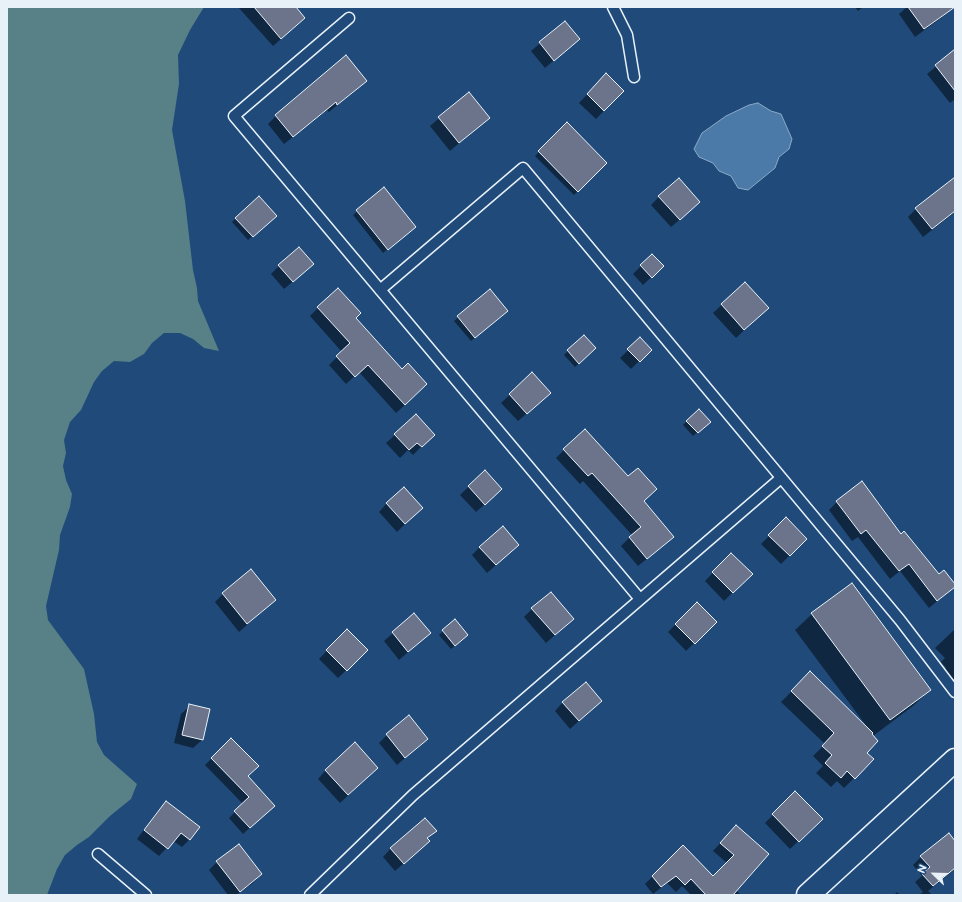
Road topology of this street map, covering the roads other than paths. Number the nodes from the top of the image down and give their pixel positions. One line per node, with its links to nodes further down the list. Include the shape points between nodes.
1 (613, 7): 3 (lane, via 627,35)
2 (349, 18): 4 (lane, via 234,116)
3 (634, 77)
4 (380, 290): 5 (lane, via 523,168); 6 (lane)
5 (780, 478): 6 (lane); 7 (lane, via 900,620)
6 (640, 599): 11 (lane, via 413,794)
7 (955, 692)
8 (955, 760): 12 (main road)
9 (98, 854): 10 (lane)
10 (146, 895)
11 (310, 895)
12 (808, 895)

